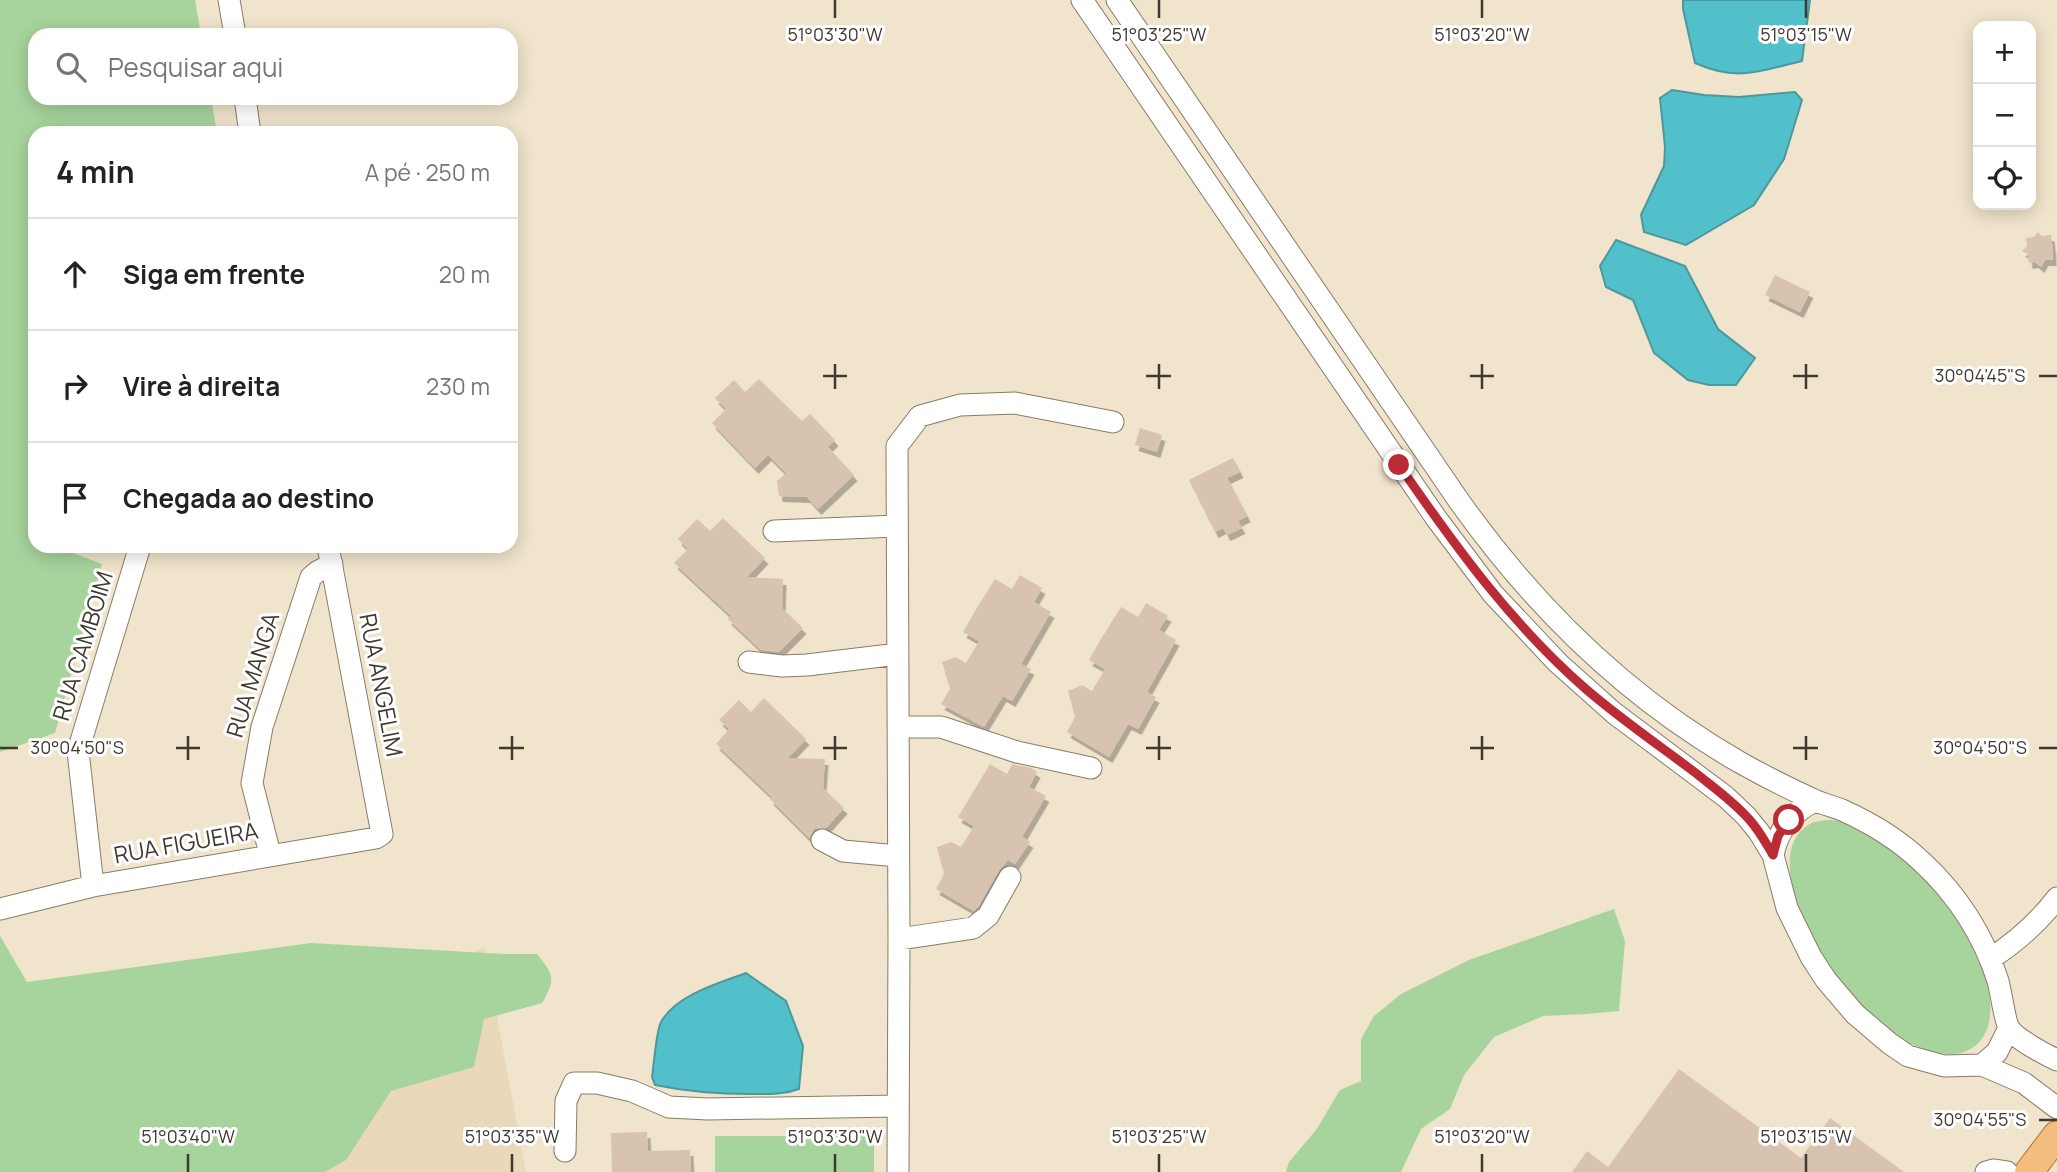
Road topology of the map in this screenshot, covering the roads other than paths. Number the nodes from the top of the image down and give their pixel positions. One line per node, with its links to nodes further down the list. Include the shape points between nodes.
1 (229, 0): 4 (street)
2 (1083, 0): 6 (street)
3 (1117, 0): 5 (street)
4 (234, 28)
5 (1155, 56): 6 (street); 10 (street)
6 (1132, 72): 11 (street)
7 (246, 105): 8 (street)
8 (249, 126)
9 (1113, 422): 12 (street, via 1015,403 960,405 920,416 897,446)
10 (1423, 448): 11 (street); 20 (street, via 1515,575 1605,667 1691,734)
11 (1399, 465): 24 (street, via 1463,556 1524,629 1595,697 1726,797 1746,816)
12 (897, 526): 13 (street); 16 (street)
13 (774, 531)
14 (138, 553): 27 (street, RUA CAMBOIM, via 79,751)
15 (330, 555): 21 (street, RUA ANGELIM); 23 (street, RUA MANGA, via 311,577 262,727 252,783)
16 (898, 654): 17 (street, via 807,665); 18 (street)
17 (749, 662)
18 (898, 727): 19 (street, via 941,727 1004,748); 25 (street)
19 (1091, 768)
20 (1815, 801): 24 (street, via 1789,820); 31 (street, via 1861,819 1922,861 1962,907)
21 (382, 834): 23 (street, RUA FIGUEIRA)
22 (822, 840): 25 (street, via 843,851)
23 (270, 854): 27 (street, RUA FIGUEIRA)
24 (1773, 855): 34 (street, via 1798,933 1826,980 1855,1014 1908,1056 1944,1066)
25 (898, 856): 30 (street)
26 (1010, 877): 30 (street, via 988,916 973,928)
27 (93, 886): 29 (street, RUA FIGUEIRA)
28 (2057, 898): 31 (street, via 2013,944)
29 (0, 909)
30 (899, 939): 37 (street)
31 (1990, 959): 32 (street)
32 (2008, 1028): 33 (street); 34 (street, via 1997,1052)
33 (2057, 1060)
34 (1982, 1065): 36 (street, via 2024,1083)
35 (2057, 1072): 36 (street, via 2050,1085)
36 (2053, 1105)
37 (898, 1106): 39 (street, via 669,1107 632,1091 574,1083 566,1101); 40 (street)
38 (2057, 1135): 43 (main road)
39 (565, 1151)
40 (898, 1172)
41 (1986, 1172): 42 (street)
42 (2007, 1172)
43 (2029, 1172)

